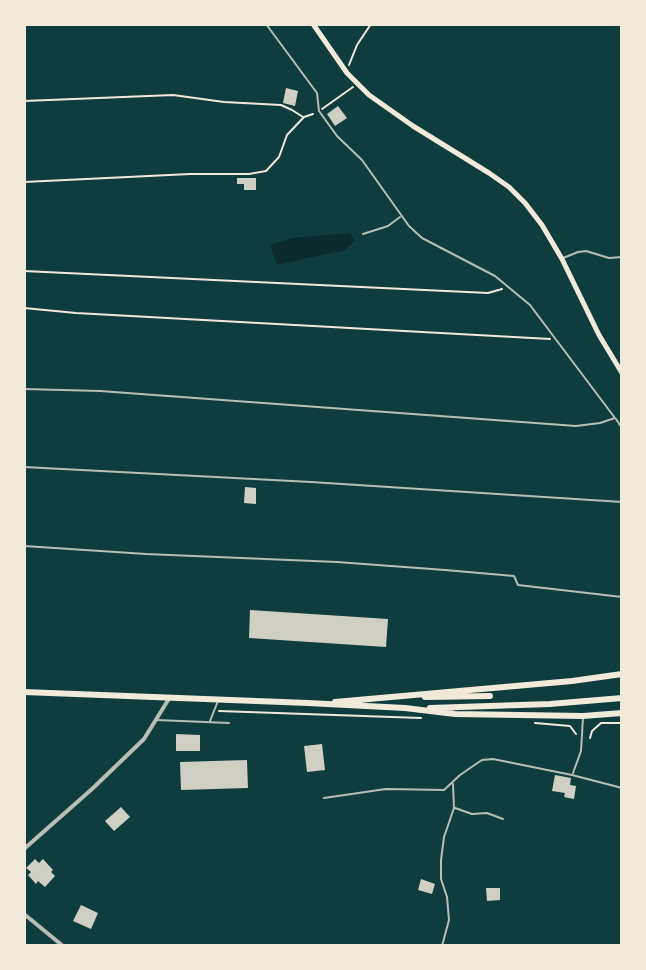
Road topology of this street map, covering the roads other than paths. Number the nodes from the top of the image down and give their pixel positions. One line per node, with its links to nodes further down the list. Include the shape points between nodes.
1 (266, 24): 3 (lane, via 317,93 319,111 385,189)
2 (313, 24): 6 (main road, via 357,85 509,187 542,225)
3 (401, 216): 4 (lane); 9 (lane, via 422,238 511,287)
4 (363, 234)
5 (622, 257): 6 (lane, via 586,251)
6 (562, 259): 7 (main road)
7 (622, 373)
8 (24, 389): 9 (lane, via 576,426)
9 (615, 418): 10 (lane)
10 (622, 428)
11 (24, 467): 12 (lane)
12 (622, 502)
13 (24, 546): 14 (lane, via 445,570 514,576 518,585)
14 (622, 597)
15 (622, 674): 19 (highway)
16 (24, 692): 18 (highway)
17 (490, 696): 19 (highway)
18 (170, 697): 21 (highway); 26 (street)
19 (371, 697): 22 (highway)
20 (622, 698): 23 (highway)
21 (219, 699): 22 (highway); 27 (lane)
22 (318, 704): 23 (highway)
23 (405, 708): 25 (highway)
24 (622, 713): 25 (highway)
25 (583, 716): 29 (lane, via 581,751)
26 (156, 720): 27 (lane); 35 (street, via 144,739)
27 (209, 723): 28 (lane)
28 (229, 723)
29 (572, 775): 30 (lane, via 493,759 482,760); 31 (lane)
30 (453, 783): 32 (lane, via 436,791 386,789); 33 (lane)
31 (622, 788)
32 (324, 798)
33 (454, 808): 34 (lane); 38 (lane, via 441,860 449,920)
34 (503, 819)
35 (24, 849)
36 (24, 914): 37 (street)
37 (63, 946)
38 (442, 946)

